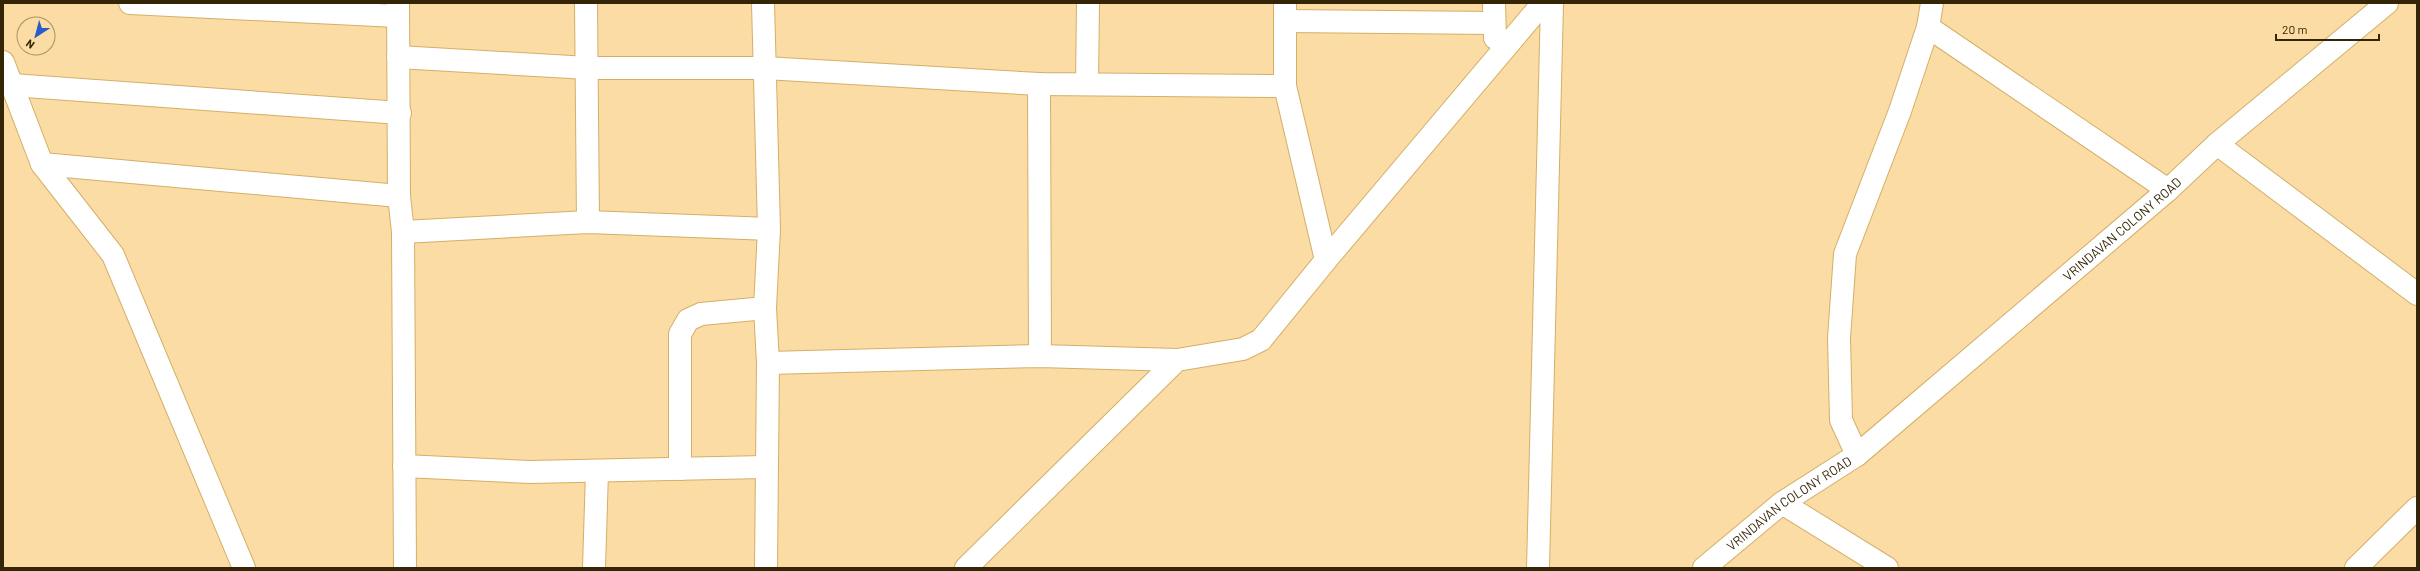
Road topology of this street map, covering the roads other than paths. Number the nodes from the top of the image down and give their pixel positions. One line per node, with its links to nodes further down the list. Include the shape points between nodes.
1 (130, 3): 9 (street)
2 (586, 3): 17 (street)
3 (763, 3): 18 (street)
4 (1088, 3): 20 (street)
5 (1543, 3): 15 (street)
6 (1552, 3): 49 (street)
7 (1932, 3): 13 (street, VRINDAVAN COLONY ROAD)
8 (2387, 3): 24 (street, VRINDAVAN COLONY ROAD)
9 (167, 4): 10 (street)
10 (398, 10): 14 (street)
11 (1285, 12): 12 (street); 22 (street)
12 (1494, 13): 15 (street)
13 (1928, 27): 26 (street); 37 (street, VRINDAVAN COLONY ROAD, via 1900,111 1845,254 1839,338 1841,420)
14 (398, 57): 17 (street); 23 (street)
15 (1495, 59): 31 (street)
16 (3, 62): 21 (street)
17 (588, 68): 18 (street); 28 (street)
18 (765, 68): 19 (street); 29 (street)
19 (1039, 84): 20 (street); 34 (street)
20 (1088, 84): 22 (street)
21 (12, 85): 23 (street); 25 (street)
22 (1285, 86): 31 (street)
23 (400, 113): 27 (street)
24 (2217, 144): 26 (street, VRINDAVAN COLONY ROAD); 32 (street)
25 (42, 164): 27 (street); 44 (street, via 113,255)
26 (2168, 190): 37 (street, VRINDAVAN COLONY ROAD)
27 (399, 196): 30 (street)
28 (588, 222): 29 (street); 30 (street)
29 (769, 229): 33 (street)
30 (403, 232): 38 (street)
31 (1326, 260): 35 (street, via 1261,340 1243,349)
32 (2417, 294)
33 (765, 308): 36 (street); 40 (street, via 701,314 688,320 680,334)
34 (1040, 356): 35 (street); 36 (street)
35 (1177, 360): 48 (street)
36 (768, 363): 39 (street)
37 (1857, 455): 42 (street, VRINDAVAN COLONY ROAD)
38 (404, 466): 41 (street, via 530,472); 45 (street)
39 (767, 467): 40 (street); 47 (street)
40 (680, 469): 41 (street)
41 (597, 472): 46 (street)
42 (1782, 502): 50 (street, VRINDAVAN COLONY ROAD); 51 (street)
43 (2417, 508): 52 (street)
44 (244, 568)
45 (405, 568)
46 (594, 568)
47 (766, 568)
48 (966, 568)
49 (1538, 568)
50 (1704, 568)
51 (1887, 568)
52 (2356, 568)

